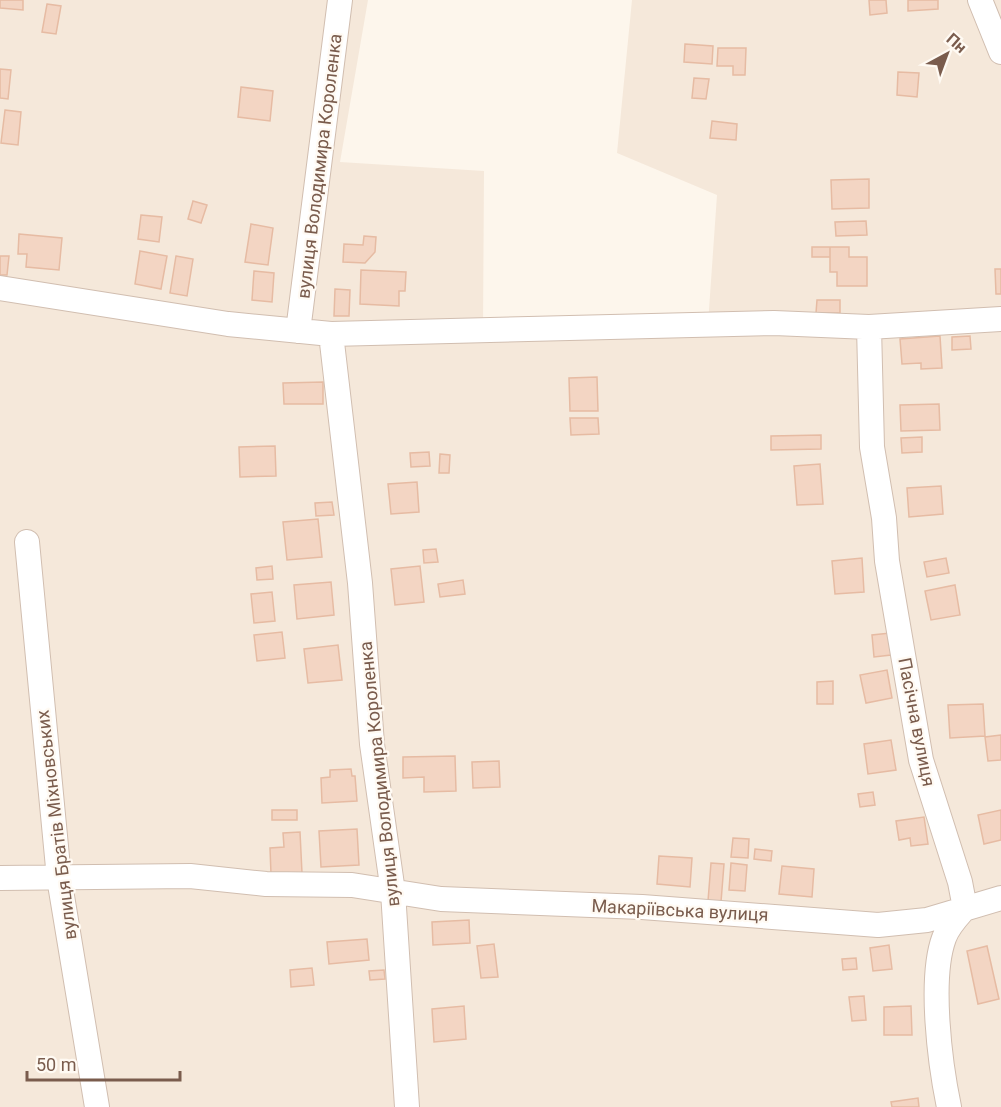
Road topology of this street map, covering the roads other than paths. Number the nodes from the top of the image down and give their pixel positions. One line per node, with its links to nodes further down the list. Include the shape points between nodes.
1 (340, 0): 7 (street, вулиця Володимира Короленка)
2 (980, 0): 3 (street)
3 (1001, 52)
4 (0, 288): 7 (street)
5 (1001, 319): 6 (street)
6 (869, 327): 8 (street, via 774,323); 14 (street, Пасічна вулиця, via 872,447 887,561 921,760)
7 (298, 332): 8 (street)
8 (331, 334): 12 (street, вулиця Володимира Короленка, via 360,583 369,715)
9 (27, 542): 11 (street, вулиця Братів Міхновських)
10 (0, 878): 11 (street, Макаріївська вулиця)
11 (59, 878): 12 (street, Макаріївська вулиця, via 190,876 277,884 352,885); 15 (street, вулиця Братів Міхновських)
12 (393, 892): 14 (street, Макаріївська вулиця, via 441,899 642,907 878,925 927,920); 16 (street, вулиця Володимира Короленка)
13 (1001, 898): 14 (street, Макаріївська вулиця)
14 (965, 908): 17 (street, via 944,937 938,962 941,1048)
15 (97, 1107)
16 (407, 1107)
17 (949, 1107)

